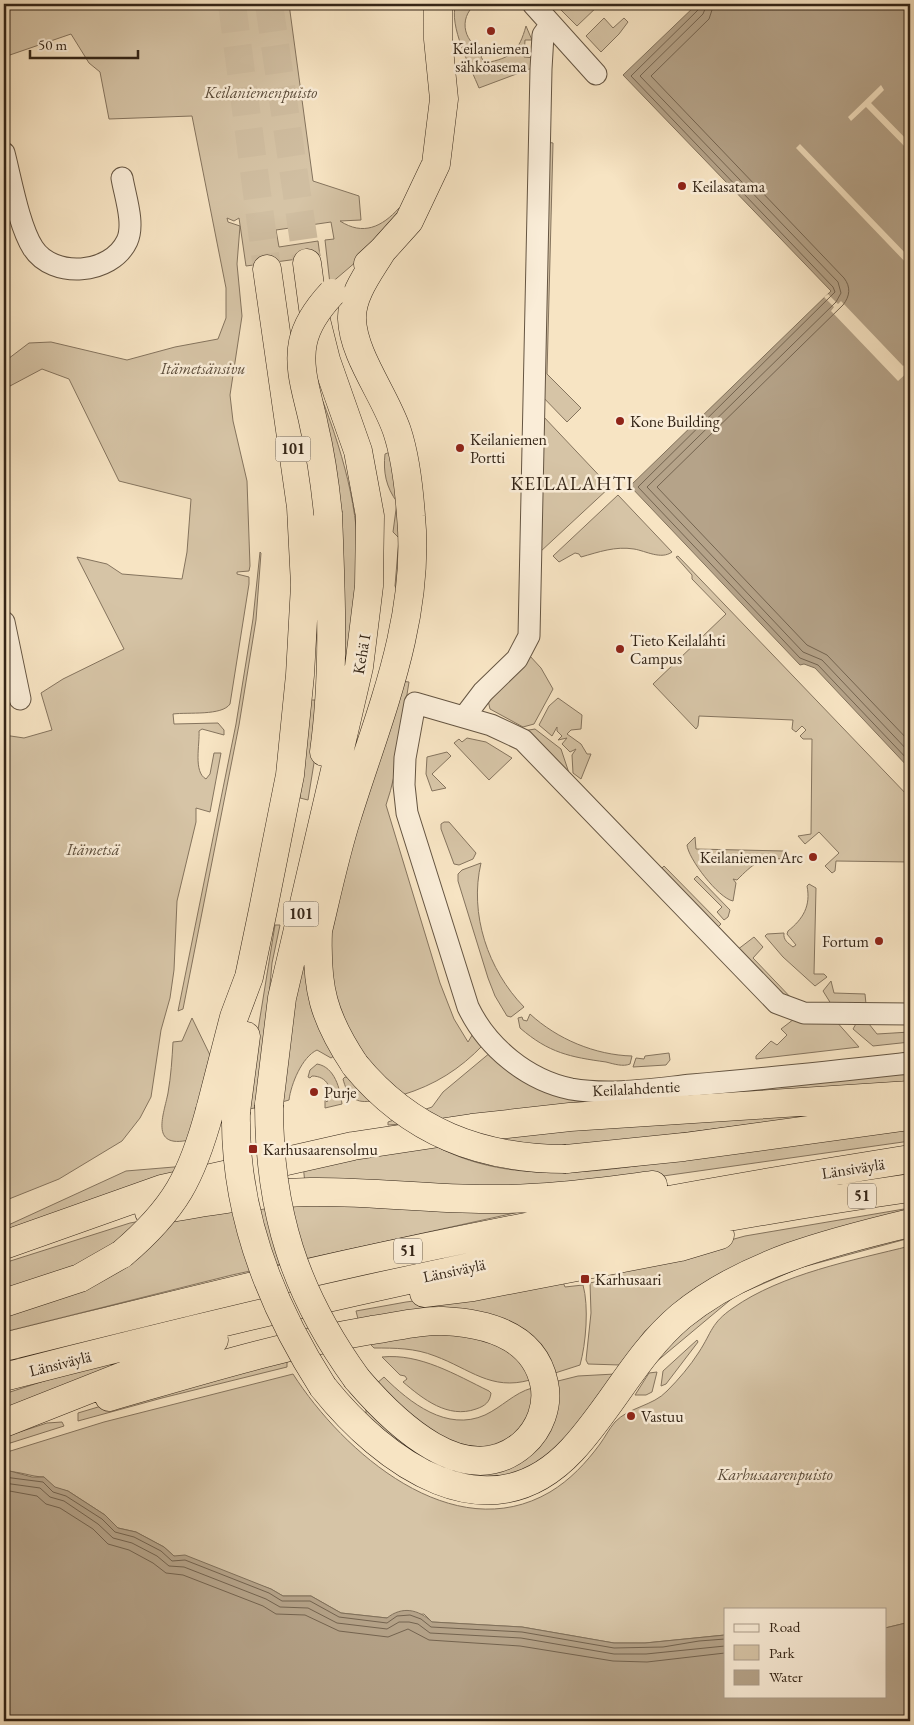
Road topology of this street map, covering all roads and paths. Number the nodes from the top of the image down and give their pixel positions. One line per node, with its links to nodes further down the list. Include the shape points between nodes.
1 (438, 4): 7 (highway, via 444,100 436,164 410,221)
2 (533, 4): 3 (street)
3 (551, 24): 4 (street); 13 (street, via 543,35 541,69 529,636 517,659 483,692)
4 (596, 74)
5 (4, 153): 6 (street, via 33,248 44,259 68,268 103,263 127,241 129,227)
6 (122, 178)
7 (382, 251): 14 (highway, bridge, via 319,307 303,341 301,359 323,470 328,514 330,685 323,760); 15 (highway, via 354,300 351,318 361,356 390,414 404,458 412,519 411,559 401,650)
8 (307, 264): 10 (highway, Kehä I / 101, via 313,308 326,360 358,450)
9 (267, 268): 19 (highway, 101, via 301,507 305,585 290,775 249,978 249,1018 240,1070)
10 (370, 516): 14 (highway, Kehä I / 101, via 366,624); 15 (highway, via 382,550 383,625)
11 (4, 622): 12 (street)
12 (20, 699)
13 (464, 717): 16 (street, via 505,730 523,740 777,1003 804,1014); 17 (street, Keilalahdentie, via 415,703 405,758 404,785 409,821 468,1006 492,1043 515,1063 558,1085 612,1092)
14 (332, 784): 31 (highway, Kehä I / 101, bridge, via 282,998 269,1105 272,1175 288,1248 320,1320 357,1379 400,1426 443,1452 462,1458 497,1459 514,1452 527,1440 543,1413 546,1388 537,1362 523,1345 490,1328 441,1321 344,1335 214,1367 38,1418)
15 (347, 817): 20 (highway, bridge, via 318,931 322,1000 355,1065 370,1083 397,1107 436,1132 510,1156 566,1159)
16 (910, 1014)
17 (910, 1062)
18 (910, 1095): 26 (highway, via 570,1117 362,1144 162,1189)
19 (224, 1111): 25 (highway, bridge, via 237,1148 256,1252 284,1320 323,1387 371,1439 408,1467 445,1482 481,1491 502,1490 541,1477 574,1449 647,1348 682,1315 706,1298 765,1266); 28 (highway, bridge, via 197,1154 178,1195 162,1217 122,1254 80,1278)
20 (910, 1116)
21 (910, 1159): 22 (highway, Länsiväylä / 51)
22 (816, 1174): 27 (highway, via 762,1173 525,1198 310,1192 256,1195 145,1213); 29 (highway, Länsiväylä / 51, via 631,1206 374,1258)
23 (910, 1188): 24 (highway, Länsiväylä / 51)
24 (814, 1204): 30 (highway, Länsiväylä / 51, via 483,1264 209,1326); 31 (highway, via 768,1222 680,1247 473,1287 379,1299 256,1326 148,1365)
25 (910, 1223)
26 (4, 1245)
27 (4, 1255)
28 (4, 1304)
29 (4, 1348)
30 (4, 1377)
31 (8, 1422)

